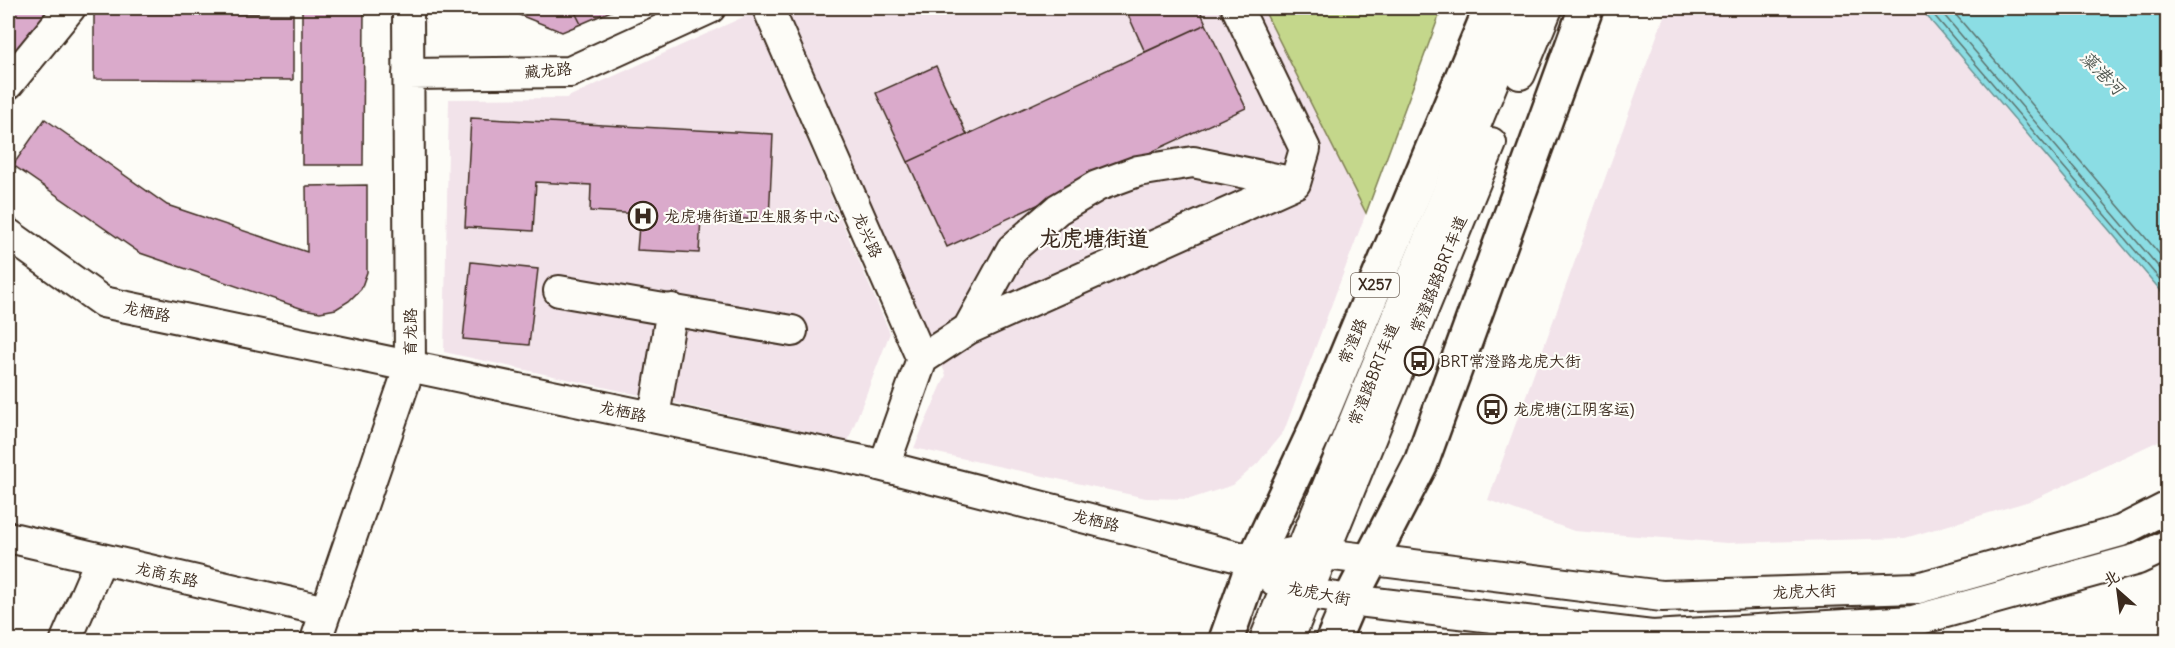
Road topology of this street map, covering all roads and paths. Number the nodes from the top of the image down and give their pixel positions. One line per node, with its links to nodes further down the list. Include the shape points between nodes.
1 (70, 8): 11 (street)
2 (408, 8): 10 (street, 育龙路)
3 (710, 8): 10 (street, 藏龙路, via 570,72)
4 (768, 8): 18 (street, 龙兴路)
5 (1237, 8): 12 (street, via 1305,148)
6 (1491, 8): 28 (main road, 常澄路 / X257, via 1317,426)
7 (1523, 8): 25 (street, 常澄路BRT车道)
8 (1547, 8): 25 (street, 常澄路路BRT车道)
9 (1586, 8): 27 (main road, via 1421,463)
10 (408, 74): 19 (street, 育龙路)
11 (8, 84)
12 (1295, 183): 16 (street); 16 (street, via 1193,162 1138,171 1097,186 1059,208 1012,249)
13 (8, 234): 19 (street, 龙栖路, via 103,302)
14 (559, 291): 15 (street)
15 (672, 309): 17 (street); 20 (street)
16 (968, 329): 18 (street)
17 (792, 331)
18 (922, 358): 21 (street)
19 (410, 366): 20 (street, 龙栖路); 31 (street, 育龙路)
20 (654, 417): 21 (street, 龙栖路)
21 (884, 466): 28 (street, 龙栖路)
22 (2168, 507): 27 (street, 龙虎大街, via 2121,531 1918,588 1662,596)
23 (8, 537): 26 (street, 龙商东路)
24 (2168, 545): 30 (street, 龙虎大街, via 2138,559 1913,621 1652,636)
25 (1312, 552): 27 (street, 龙虎大街); 28 (street, 龙虎大街); 29 (street, 常澄路BRT车道)
26 (101, 559): 31 (street, 龙商东路); 32 (street)
27 (1371, 560): 30 (main road)
28 (1254, 561): 29 (street, 龙虎大街); 34 (main road, 常澄路 / X257)
29 (1296, 592): 30 (street, 龙虎大街); 35 (street, 常澄路BRT车道); 36 (street)
30 (1350, 600): 37 (main road)
31 (326, 611): 33 (street, 育龙路)
32 (66, 640)
33 (316, 640)
34 (1226, 640)
35 (1265, 640)
36 (1288, 640)
37 (1333, 640)

